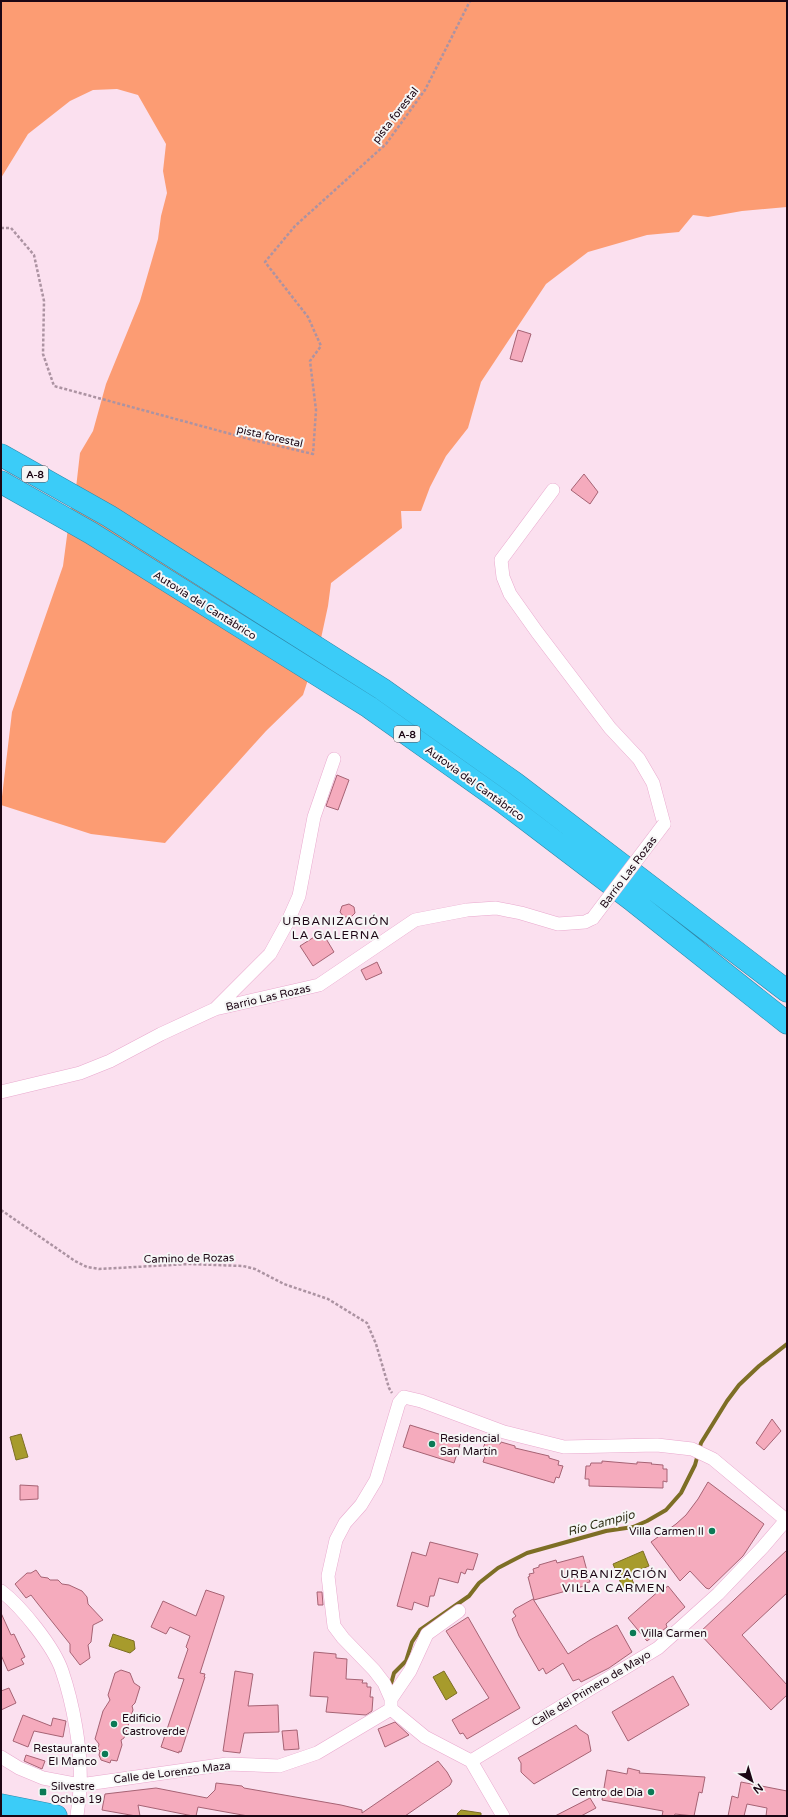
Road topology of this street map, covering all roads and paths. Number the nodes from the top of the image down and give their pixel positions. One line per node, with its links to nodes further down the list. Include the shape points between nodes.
1 (470, 1): 2 (path, pista forestal, via 426,90 386,144 295,226 265,262 308,317 321,346 310,361 316,410 313,454 54,386 43,354 44,301 34,255 11,228)
2 (1, 228)
3 (1, 455): 7 (highway, Autovía del Cantábrico / A-8, via 109,516 382,689 516,784)
4 (1, 482): 9 (highway, Autovía del Cantábrico / A-8, via 91,534 369,707 515,811 721,969)
5 (553, 490): 8 (street, Barrio Las Rozas, bridge, via 501,560 503,577 510,594 537,632 610,728 639,759 653,783 664,824 593,918 585,922 558,924 496,908 467,910 415,920 319,985)
6 (334, 759): 8 (street, Barrio Las Rozas, via 314,817 299,896 287,923 270,954)
7 (787, 991)
8 (215, 1009): 10 (street, Barrio Las Rozas, via 110,1061 80,1073)
9 (787, 1023)
10 (1, 1092)
11 (1, 1210): 12 (path, Camino de Rozas, via 87,1267 99,1269 189,1264 243,1266 328,1300 367,1323 389,1388)
12 (399, 1403): 13 (street, via 404,1397 421,1401 504,1432 564,1447 658,1445 692,1449 713,1459); 16 (street, via 376,1480 336,1540 328,1576 334,1626 384,1683)
13 (786, 1520): 18 (street, Calle del Primero de Mayo, via 718,1594 658,1648)
14 (1, 1591): 19 (street, via 22,1610 62,1669 79,1754)
15 (459, 1611): 16 (street, via 428,1634)
16 (391, 1704): 18 (street, via 425,1737); 19 (street, Calle de Lorenzo Maza, via 317,1753 279,1766 227,1764)
17 (1, 1757): 19 (street, Calle de Lorenzo Maza, via 43,1778)
18 (471, 1761): 23 (street)
19 (80, 1785): 22 (street)
20 (1, 1805): 21 (highway)
21 (56, 1816)
22 (77, 1816)
23 (503, 1816)

